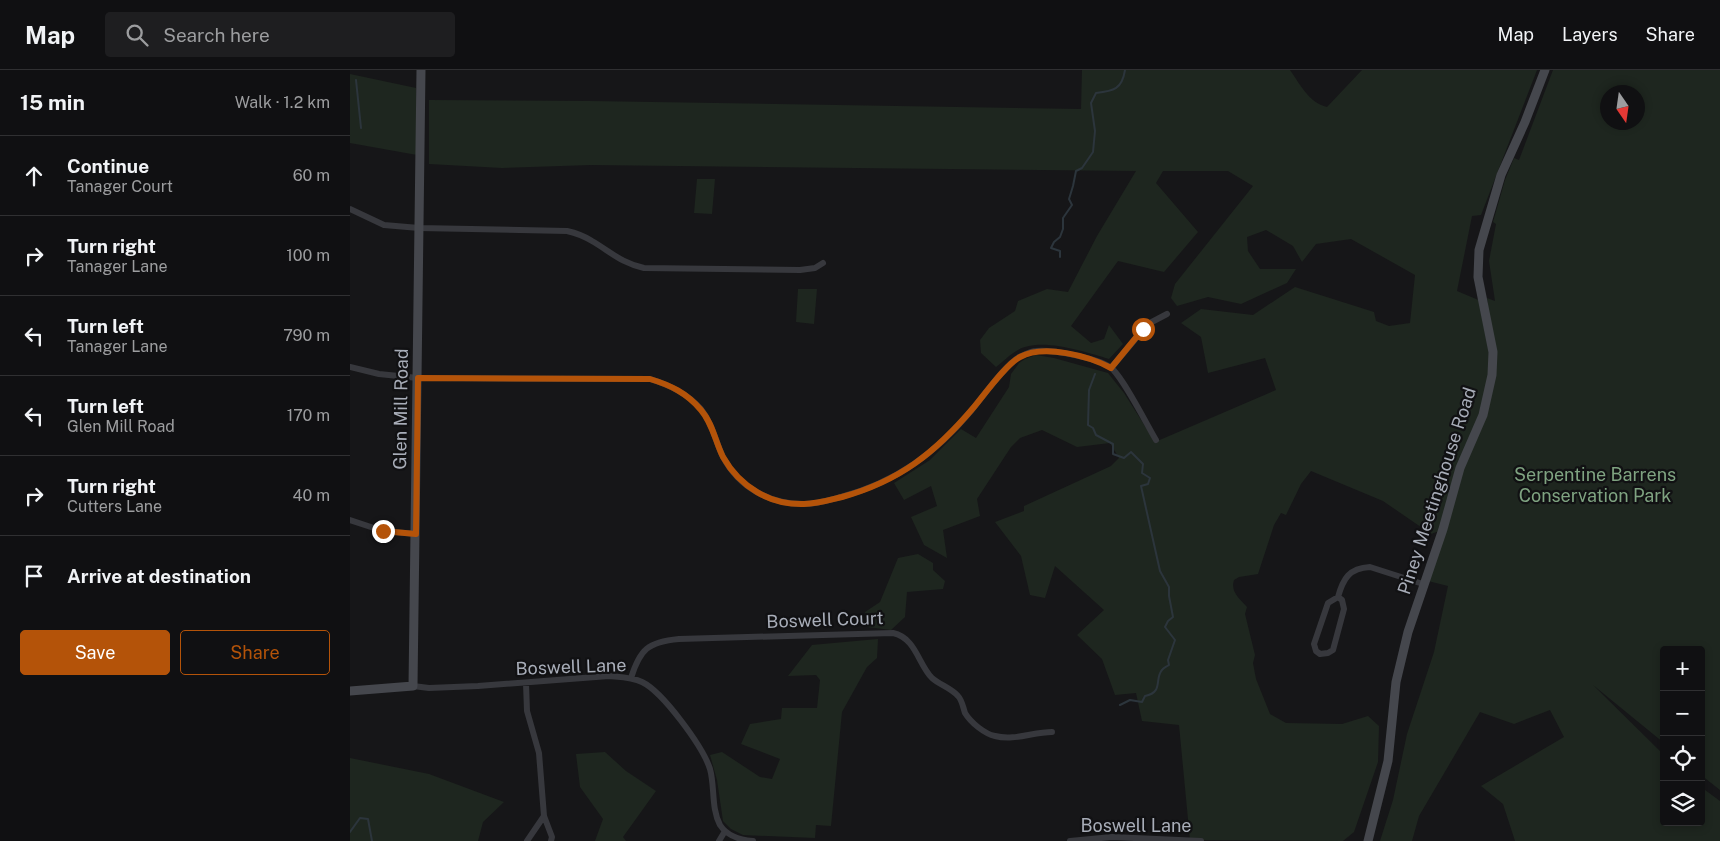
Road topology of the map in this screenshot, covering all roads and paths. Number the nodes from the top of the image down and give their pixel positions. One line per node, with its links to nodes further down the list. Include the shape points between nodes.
1 (420, 70): 4 (main road, Glen Mill Road)
2 (1545, 70): 13 (main road, Piney Meetinghouse Road, via 1501,175 1479,250 1478,277 1493,352 1492,375 1483,414 1460,468)
3 (350, 209): 4 (street, via 384,225)
4 (420, 228): 5 (street, via 567,231 582,235 622,262 644,268 800,270); 9 (main road, Glen Mill Road)
5 (823, 263)
6 (1167, 314): 8 (street, via 1148,324)
7 (350, 367): 9 (street)
8 (1111, 368): 9 (street, via 1089,358 1050,350 1020,356 960,424 915,464 883,483 857,493 805,504 777,501 738,479 701,410 676,388 666,384 650,379); 10 (street)
9 (418, 378): 12 (main road, Glen Mill Road)
10 (1156, 440)
11 (350, 520): 12 (street, via 383,531)
12 (416, 534): 17 (main road, Glen Mill Road)
13 (1423, 584): 14 (street, via 1361,567 1346,576); 29 (main road, Piney Meetinghouse Road, via 1396,682 1388,761)
14 (1338, 597): 14 (street, via 1328,603 1314,644 1320,654 1333,650 1344,609)
15 (631, 678): 16 (street, Boswell Lane, via 609,676); 19 (street, Boswell Court, via 642,652 660,641 893,633 909,642 933,679 958,696 968,717 992,736 1008,738); 21 (street, Boswell Lane, via 643,682 662,698 703,754 710,769 717,817)
16 (526, 683): 17 (street, Boswell Lane); 20 (street, via 527,711 539,753)
17 (413, 686): 18 (main road)
18 (350, 691)
19 (1052, 732)
20 (544, 816): 22 (street); 23 (street)
21 (725, 831): 24 (street); 25 (street)
22 (527, 841)
23 (552, 841)
24 (720, 841)
25 (744, 841): 26 (street)
26 (753, 841)
27 (1070, 841): 28 (street, Boswell Lane, via 1112,838)
28 (1201, 841)
29 (1368, 841)

